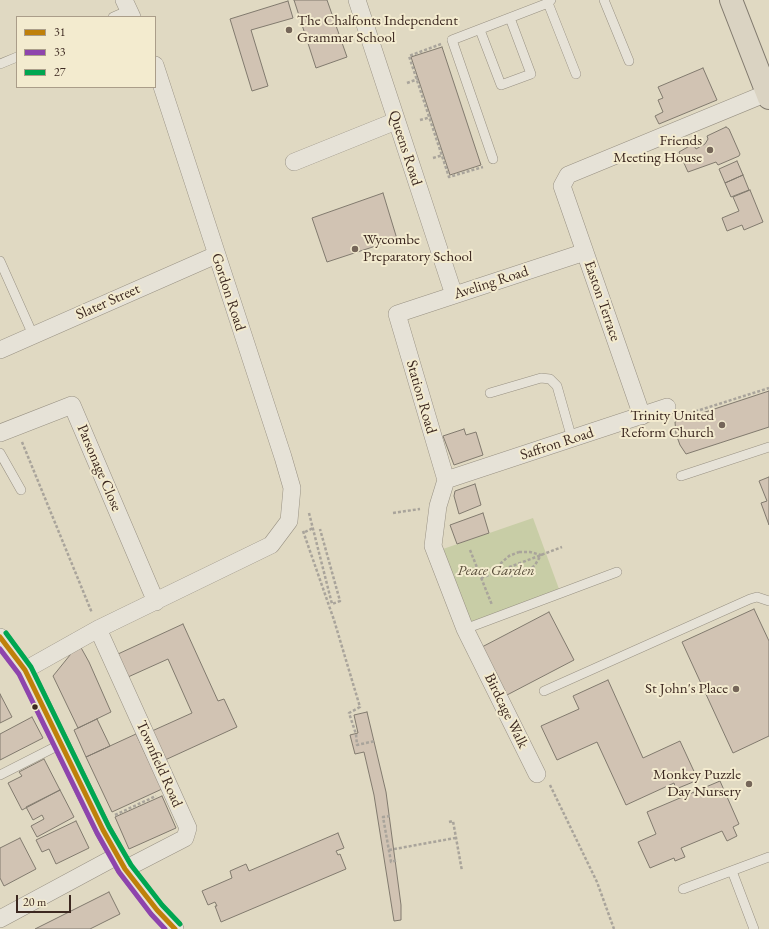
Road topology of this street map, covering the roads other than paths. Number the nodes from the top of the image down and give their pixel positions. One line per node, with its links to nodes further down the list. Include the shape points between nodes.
1 (357, 0): 15 (street, Queens Road)
2 (604, 0): 10 (lane)
3 (731, 0): 14 (main road)
4 (549, 1): 7 (lane); 13 (lane)
5 (128, 9): 6 (lane)
6 (115, 16)
7 (510, 18): 8 (lane); 8 (lane, via 531,74 524,77 501,85)
8 (480, 30): 16 (lane, via 452,40)
9 (16, 57): 11 (lane)
10 (629, 61)
11 (0, 64)
12 (156, 68): 19 (street, Gordon Road)
13 (576, 74)
14 (768, 95): 18 (street, Easton Terrace, via 568,175 562,186)
15 (396, 121): 17 (street); 21 (street, Queens Road)
16 (493, 159)
17 (294, 162)
18 (585, 252): 21 (street, Aveling Road); 27 (street, Easton Terrace)
19 (216, 255): 23 (street, Slater Street); 38 (street, Gordon Road, via 292,488 289,520 271,545)
20 (0, 261): 23 (lane)
21 (454, 295): 22 (street, Aveling Road)
22 (397, 314): 34 (street, Station Road)
23 (33, 335): 24 (street, Slater Street)
24 (0, 350)
25 (490, 393): 29 (lane, via 541,378 550,379 557,386)
26 (668, 407): 27 (street, Saffron Road)
27 (642, 416): 29 (street, Saffron Road)
28 (8, 430): 38 (street, Parsonage Close, via 72,405)
29 (572, 439): 34 (street, Saffron Road)
30 (769, 447): 33 (lane)
31 (0, 453): 32 (lane)
32 (3, 464): 35 (lane)
33 (681, 476)
34 (446, 480): 40 (street, Birdcage Walk, via 438,506 433,546)
35 (21, 490)
36 (617, 572): 40 (lane)
37 (769, 601): 43 (lane, via 757,597 750,599)
38 (156, 602): 39 (street)
39 (98, 629): 42 (street); 48 (street, Townfield Road, via 188,828 185,838)
40 (465, 629): 45 (street, Birdcage Walk)
41 (0, 637): 42 (street)
42 (25, 670): 44 (street)
43 (544, 691)
44 (61, 744): 46 (lane); 48 (street)
45 (537, 774)
46 (0, 775)
47 (769, 857): 49 (lane)
48 (121, 862): 51 (street, Townfield Road); 52 (street, via 157,910)
49 (732, 871): 50 (lane); 53 (lane)
50 (683, 889)
51 (0, 919)
52 (175, 929)
53 (754, 929)

